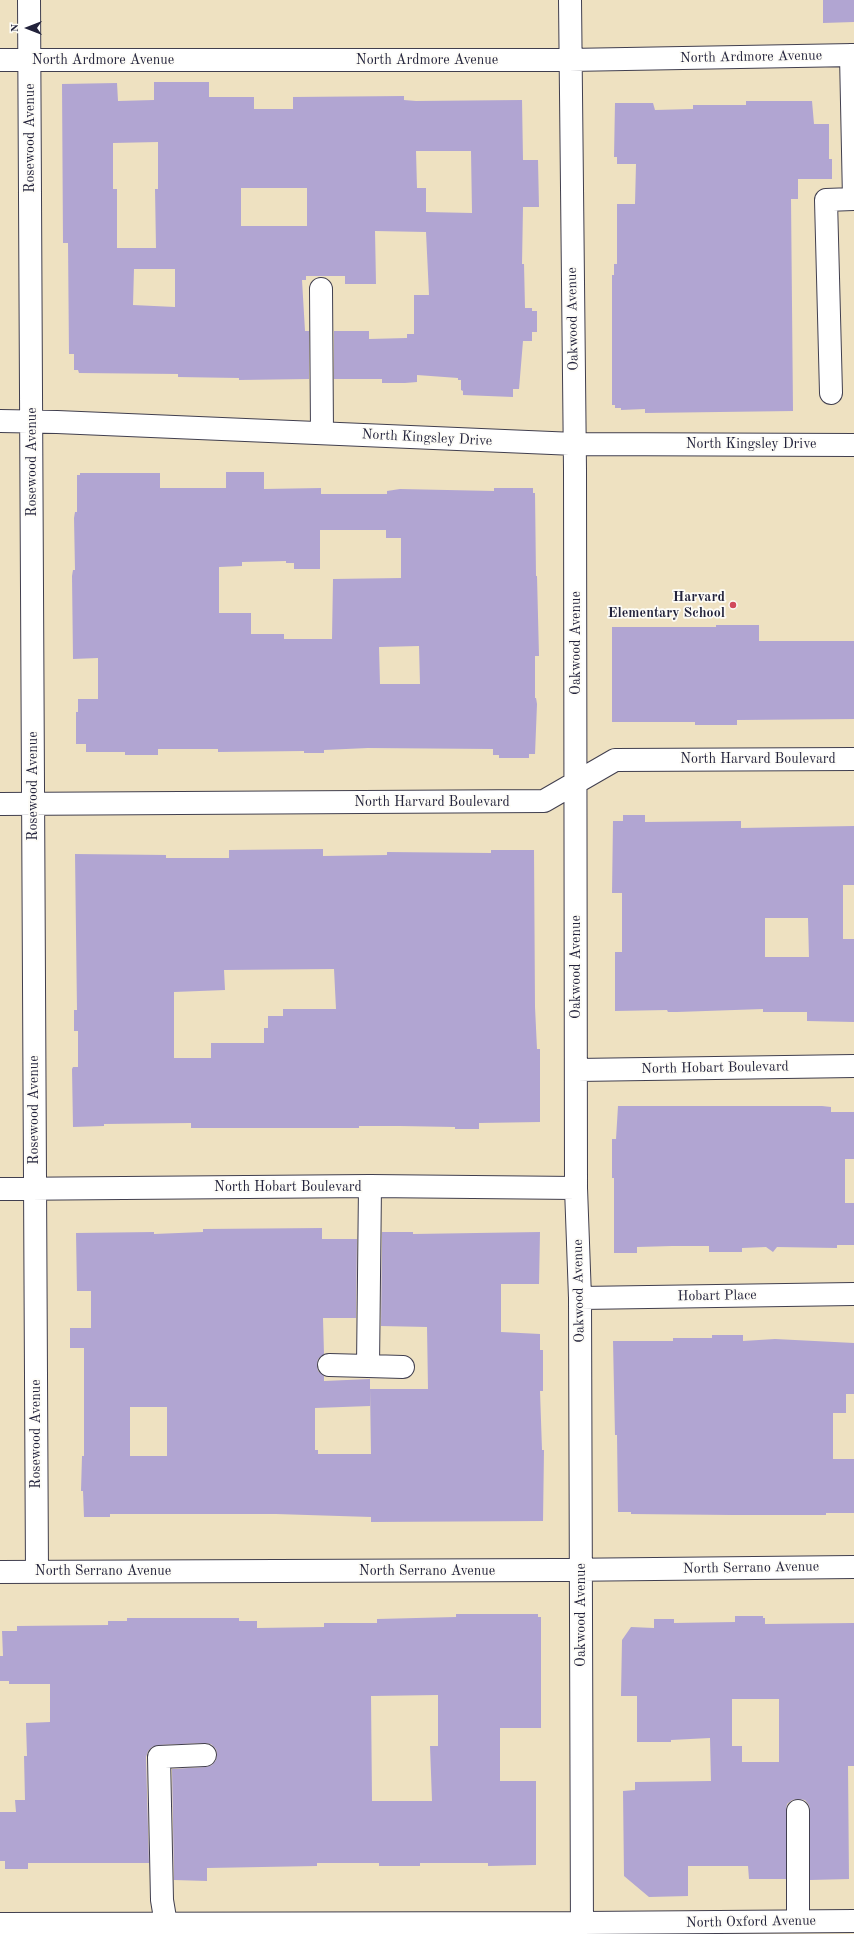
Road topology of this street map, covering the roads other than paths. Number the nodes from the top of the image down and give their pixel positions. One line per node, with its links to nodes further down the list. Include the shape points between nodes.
1 (29, 0): 5 (street, Rosewood Avenue)
2 (570, 0): 6 (street, Oakwood Avenue)
3 (852, 55): 6 (street, North Ardmore Avenue); 7 (street)
4 (0, 60): 5 (street, North Ardmore Avenue)
5 (30, 60): 6 (street, North Ardmore Avenue); 11 (street, Rosewood Avenue)
6 (569, 60): 13 (street, Oakwood Avenue)
7 (854, 199): 9 (street, via 826,200)
8 (321, 289): 12 (street)
9 (832, 393)
10 (0, 420): 11 (street, North Kingsley Drive)
11 (32, 420): 12 (street, North Kingsley Drive); 18 (street, Rosewood Avenue)
12 (322, 433): 13 (street, North Kingsley Drive)
13 (574, 444): 14 (street, North Kingsley Drive); 16 (street, Oakwood Avenue)
14 (854, 444)
15 (854, 759): 16 (street, North Harvard Boulevard, via 615,760)
16 (576, 782): 18 (street, North Harvard Boulevard, via 544,801); 20 (street, Oakwood Avenue)
17 (0, 804): 18 (street, North Harvard Boulevard)
18 (34, 804): 24 (street, Rosewood Avenue)
19 (854, 1066): 20 (street, North Hobart Boulevard)
20 (576, 1070): 22 (street, Oakwood Avenue)
21 (370, 1186): 22 (street, North Hobart Boulevard); 24 (street, North Hobart Boulevard); 28 (street)
22 (576, 1188): 26 (street, Oakwood Avenue)
23 (0, 1189): 24 (street, North Hobart Boulevard)
24 (34, 1189): 32 (street, Rosewood Avenue)
25 (854, 1294): 26 (street, Hobart Place)
26 (580, 1298): 31 (street, Oakwood Avenue)
27 (329, 1365): 28 (street)
28 (368, 1366): 29 (street)
29 (403, 1366)
30 (854, 1567): 31 (street, North Serrano Avenue)
31 (581, 1570): 32 (street, North Serrano Avenue); 40 (street, Oakwood Avenue)
32 (37, 1571): 33 (street, North Serrano Avenue)
33 (0, 1572)
34 (205, 1755): 39 (street, via 159,1757 162,1900)
35 (798, 1811): 36 (street)
36 (798, 1921): 37 (street, North Oxford Avenue); 40 (street, North Oxford Avenue)
37 (854, 1921)
38 (0, 1924): 39 (street, North Oxford Avenue)
39 (179, 1927): 40 (street, North Oxford Avenue)
40 (582, 1929)

